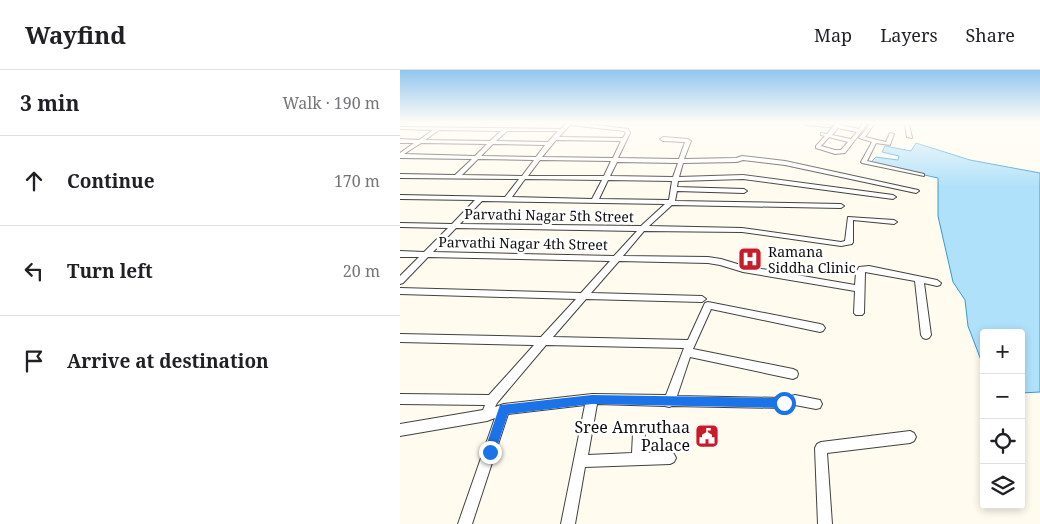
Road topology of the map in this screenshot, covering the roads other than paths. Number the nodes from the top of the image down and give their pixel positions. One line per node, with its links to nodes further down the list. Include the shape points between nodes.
1 (416, 144): 9 (street)
2 (489, 144): 10 (street)
3 (550, 144): 11 (street)
4 (621, 144): 12 (street)
5 (687, 144): 14 (street)
6 (819, 144): 7 (street, via 818,147 840,153)
7 (849, 144)
8 (873, 144): 15 (street, via 864,162)
9 (400, 156): 10 (street)
10 (476, 157): 11 (street); 17 (street)
11 (538, 158): 12 (street); 19 (street)
12 (614, 160): 14 (street); 20 (street)
13 (737, 160): 14 (street); 18 (street); 24 (street, via 786,163)
14 (682, 161): 21 (street)
15 (922, 175)
16 (400, 176): 17 (street)
17 (456, 177): 19 (street)
18 (740, 177): 21 (street); 26 (street)
19 (523, 178): 20 (street); 28 (street)
20 (605, 178): 21 (street); 29 (street)
21 (675, 179): 22 (street)
22 (674, 189): 23 (street); 30 (street)
23 (744, 191)
24 (916, 191)
25 (400, 197): 27 (street)
26 (893, 197)
27 (481, 198): 28 (street); 34 (street)
28 (508, 199): 29 (street)
29 (595, 200): 30 (street)
30 (672, 201): 31 (street); 35 (street)
31 (840, 206)
32 (894, 222): 35 (street, Parvathi Nagar 5th Street, via 850,218 849,242 841,244 742,230)
33 (400, 225): 34 (street, Parvathi Nagar 5th Street)
34 (454, 226): 35 (street, Parvathi Nagar 5th Street); 37 (street)
35 (644, 228): 38 (street)
36 (400, 254): 37 (street)
37 (426, 254): 38 (street, Parvathi Nagar 4th Street); 40 (street)
38 (618, 257): 42 (street, Parvathi Nagar 4th Street, via 708,260 743,270); 44 (street)
39 (919, 279): 41 (street); 42 (street, via 865,268 860,272); 48 (street)
40 (400, 280)
41 (937, 283)
42 (860, 289): 46 (street)
43 (400, 291): 44 (street)
44 (586, 295): 45 (street); 50 (street)
45 (702, 299)
46 (859, 313)
47 (820, 328): 51 (street, via 708,305)
48 (926, 335)
49 (400, 338): 50 (street)
50 (546, 341): 51 (street); 55 (street)
51 (689, 348): 52 (street); 56 (street)
52 (793, 374)
53 (400, 399): 55 (street)
54 (592, 399): 56 (street); 58 (street); 65 (street)
55 (492, 400): 59 (street)
56 (669, 402): 57 (street, via 784,403 794,400)
57 (816, 404)
58 (504, 409): 59 (street); 66 (street)
59 (487, 415): 60 (street)
60 (400, 430)
61 (640, 433): 63 (street)
62 (910, 437): 68 (street, via 821,448)
63 (638, 458): 64 (street); 65 (street)
64 (670, 458)
65 (582, 461): 67 (street)
66 (465, 524)
67 (568, 524)
68 (825, 524)

